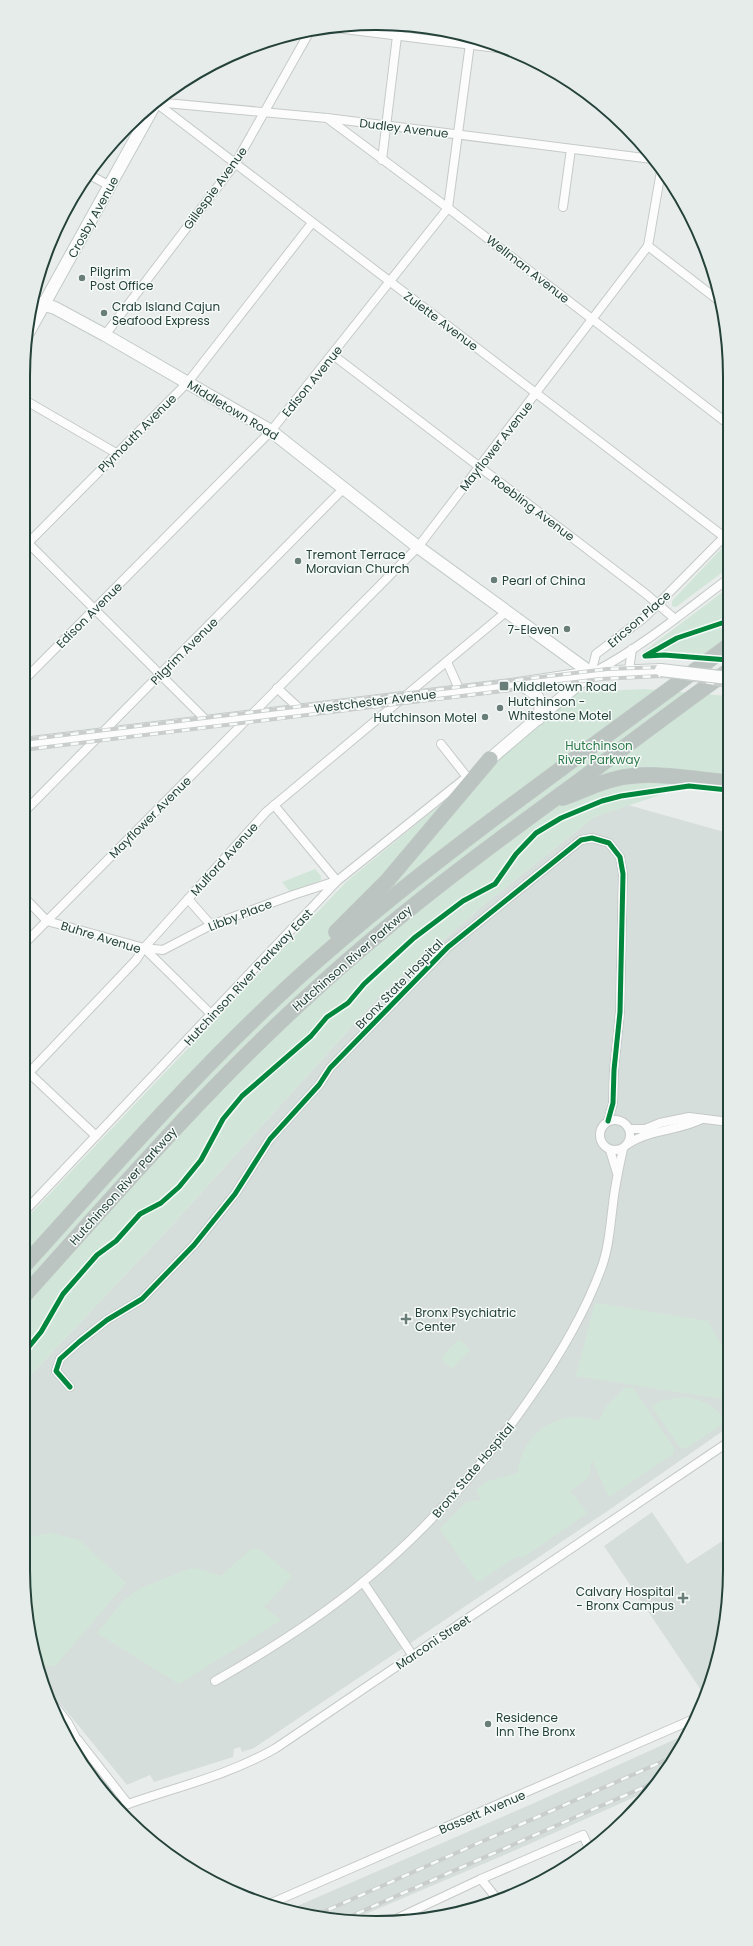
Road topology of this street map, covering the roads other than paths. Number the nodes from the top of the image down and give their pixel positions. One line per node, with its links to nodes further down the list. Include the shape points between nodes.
1 (357, 31): 2 (street)
2 (397, 36): 4 (street); 11 (street)
3 (306, 38): 8 (street, Gillespie Avenue)
4 (453, 39)
5 (470, 43): 12 (street)
6 (165, 103): 8 (street, Dudley Avenue)
7 (161, 106): 16 (street, Zulette Avenue)
8 (266, 111): 10 (street, Dudley Avenue); 16 (street, Gillespie Avenue)
9 (149, 116): 19 (street, Crosby Avenue)
10 (327, 118): 11 (street, Dudley Avenue); 15 (street, Wellman Avenue)
11 (388, 126): 12 (street, Dudley Avenue); 15 (street)
12 (458, 135): 13 (street, Dudley Avenue); 21 (street)
13 (571, 149): 14 (street, Dudley Avenue); 20 (street)
14 (645, 158)
15 (382, 160): 21 (street, Wellman Avenue)
16 (235, 164): 22 (street, Zulette Avenue); 29 (street, Gillespie Avenue)
17 (659, 176): 23 (street, Mayflower Avenue)
18 (93, 177): 19 (street)
19 (110, 186): 26 (street, Crosby Avenue)
20 (564, 207)
21 (448, 208): 24 (street, Edison Avenue); 28 (street, Wellman Avenue)
22 (312, 223): 24 (street, Zulette Avenue); 31 (street, Plymouth Avenue)
23 (648, 246): 25 (street); 28 (street, Mayflower Avenue)
24 (389, 281): 30 (street, Edison Avenue); 32 (street, Zulette Avenue)
25 (712, 291)
26 (39, 302)
27 (38, 303): 29 (street, Middletown Road, via 54,308)
28 (592, 319): 32 (street, Mayflower Avenue); 34 (street, Wellman Avenue)
29 (105, 335): 31 (street, Middletown Road)
30 (333, 355): 35 (street, Edison Avenue); 37 (street, Roebling Avenue)
31 (188, 382): 35 (street, Middletown Road); 36 (street, Plymouth Avenue)
32 (537, 394): 37 (street, Mayflower Avenue); 39 (street, Zulette Avenue)
33 (30, 403): 36 (street)
34 (723, 420)
35 (271, 431): 38 (street, Middletown Road); 46 (street, Edison Avenue)
36 (116, 453): 40 (street, Plymouth Avenue)
37 (480, 467): 43 (street, Mayflower Avenue); 45 (street, Roebling Avenue)
38 (344, 488): 43 (street, Middletown Road); 55 (street, Pilgrim Avenue)
39 (723, 534)
40 (30, 536)
41 (723, 541): 45 (street, Ericson Place)
42 (30, 546): 46 (street)
43 (418, 546): 47 (street, Middletown Road); 59 (street, Mayflower Avenue)
44 (723, 583): 48 (street)
45 (658, 604): 48 (street, Roebling Avenue); 52 (street, Ericson Place, via 596,654)
46 (94, 610): 54 (street, Edison Avenue); 55 (street)
47 (506, 612): 51 (street, Mulford Avenue); 52 (street, Middletown Road)
48 (675, 619): 49 (street, Ericson Place)
49 (632, 649): 52 (street, Ericson Place); 53 (street, Ericson Place)
50 (723, 650): 82 (highway, Hutchinson River Parkway, via 441,859 332,947)
51 (447, 662): 60 (street); 61 (street, Mulford Avenue)
52 (592, 669): 53 (street, Westchester Avenue); 58 (street, Westchester Avenue); 64 (street)
53 (629, 670): 57 (street, Westchester Avenue, bridge, via 661,670)
54 (30, 674)
55 (160, 675): 65 (street); 66 (street, Pilgrim Avenue)
56 (723, 675): 72 (highway, Hutchinson River Parkway)
57 (723, 677)
58 (518, 684): 60 (street, Westchester Avenue); 64 (street, via 529,688 540,703)
59 (277, 688): 62 (street); 63 (street, Mayflower Avenue)
60 (460, 691): 61 (street, Westchester Avenue)
61 (405, 698): 62 (street, Westchester Avenue); 73 (street, Mulford Avenue)
62 (301, 710): 63 (street, Westchester Avenue)
63 (251, 716): 65 (street, Westchester Avenue); 78 (street, Mayflower Avenue)
64 (538, 719): 69 (street)
65 (208, 722): 66 (street, Westchester Avenue)
66 (99, 735): 67 (street, Westchester Avenue); 74 (street, Pilgrim Avenue)
67 (30, 743)
68 (441, 744): 70 (street)
69 (490, 759): 70 (street, Hutchinson River Parkway East); 82 (highway, via 387,881 312,954)
70 (467, 777): 75 (street, Hutchinson River Parkway East)
71 (723, 782): 72 (highway, via 658,776 624,777)
72 (549, 803): 98 (highway, Hutchinson River Parkway, via 395,920 280,1021 185,1118)
73 (274, 805): 75 (street); 76 (street, Mulford Avenue)
74 (30, 806)
75 (337, 881): 79 (street, Libby Place); 83 (street, Hutchinson River Parkway East)
76 (188, 899): 79 (street); 81 (street, Mulford Avenue)
77 (30, 903): 78 (street, Buhre Avenue)
78 (47, 921): 80 (street, Mayflower Avenue); 81 (street, Buhre Avenue)
79 (211, 925): 81 (street, Libby Place, via 163,950)
80 (30, 938)
81 (144, 948): 83 (street, Buhre Avenue); 84 (street, Mulford Avenue, via 136,960)
82 (265, 1009): 97 (highway, Hutchinson River Parkway, via 204,1068)
83 (212, 1015): 92 (street, Hutchinson River Parkway East)
84 (30, 1072)
85 (30, 1079): 92 (street)
86 (613, 1103): 88 (street, Bronx State Hospital); 90 (street, Bronx State Hospital); 99 (street, Bronx State Hospital, via 620,1012 623,874 620,857 615,849 609,843 592,838 581,840 458,938 330,1068 319,1085 270,1139 235,1194 194,1245 142,1299 107,1320 60,1359 56,1371)
87 (702, 1119): 89 (street); 91 (street, via 689,1117 645,1129); 93 (street, via 689,1125 637,1138)
88 (608, 1121): 90 (street); 94 (street, via 602,1127 600,1136 603,1144)
89 (723, 1121)
90 (622, 1122): 91 (street)
91 (630, 1129): 93 (street, via 631,1137)
92 (96, 1136): 96 (street, Hutchinson River Parkway East)
93 (626, 1146): 94 (street, via 617,1151); 95 (street, Bronx State Hospital)
94 (610, 1150): 95 (street, Bronx State Hospital)
95 (617, 1173): 101 (street, Bronx State Hospital, via 608,1243 602,1268 588,1301 562,1348 516,1419 462,1486)
96 (30, 1206)
97 (30, 1259)
98 (30, 1289)
99 (70, 1386)
100 (723, 1445): 102 (street, Marconi Street)
101 (363, 1582): 102 (street); 103 (street, Bronx State Hospital, via 290,1636)
102 (413, 1656): 109 (street, Marconi Street, via 263,1755 212,1777)
103 (215, 1681)
104 (63, 1716): 107 (street)
105 (688, 1722): 114 (street, Bassett Avenue)
106 (73, 1736): 107 (street)
107 (76, 1738): 108 (street); 109 (street)
108 (78, 1746)
109 (128, 1804): 110 (street, Marconi Street)
110 (123, 1806)
111 (587, 1844): 112 (street, via 583,1835)
112 (481, 1879): 113 (street); 115 (street)
113 (494, 1896)
114 (276, 1901)
115 (406, 1914)

